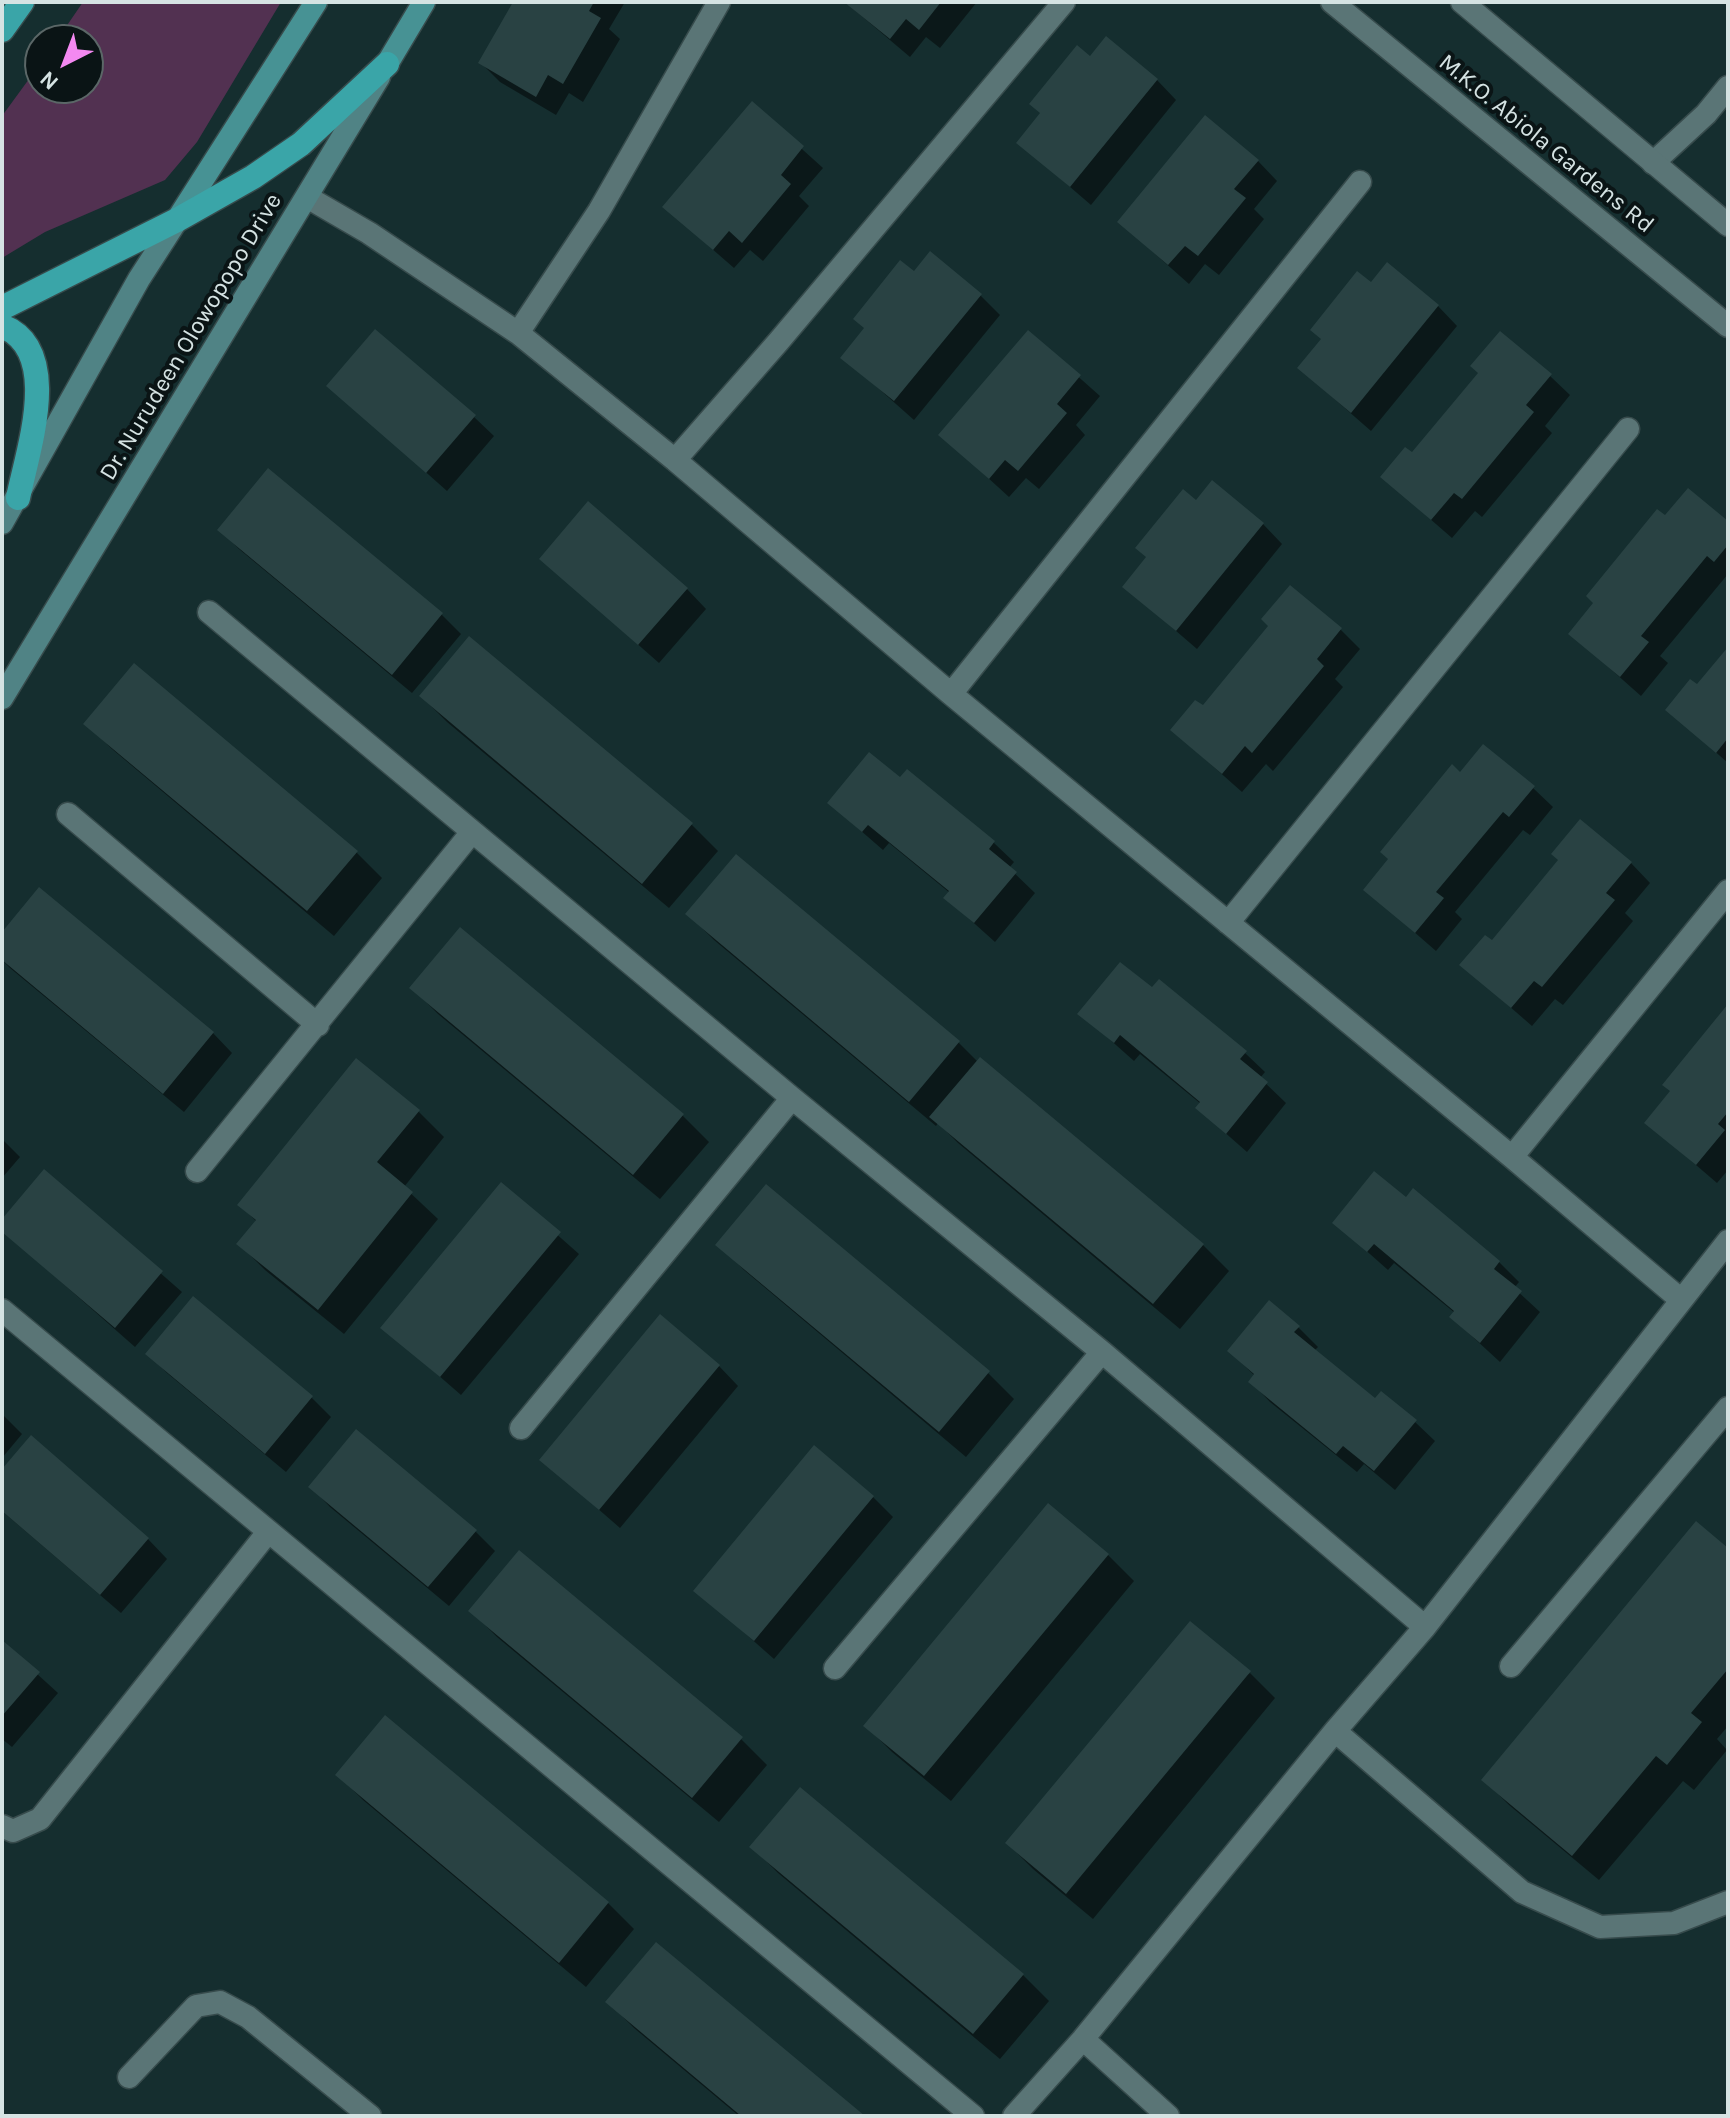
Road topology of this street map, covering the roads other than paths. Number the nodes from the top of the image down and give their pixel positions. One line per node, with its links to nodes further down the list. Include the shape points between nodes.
1 (22, 2): 8 (highway)
2 (316, 2): 14 (main road)
3 (424, 2): 9 (main road, Dr. Nurudeen Olowopopo Drive)
4 (719, 2): 19 (street, via 599,211)
5 (1064, 2): 21 (street)
6 (1332, 2): 18 (street, M.K.O. Abiola Gardens Rd)
7 (1462, 2): 11 (street)
8 (2, 30)
9 (387, 64): 13 (main road, Dr. Nurudeen Olowopopo Drive); 14 (highway, via 301,144)
10 (1728, 87): 11 (street)
11 (1653, 163): 15 (street)
12 (1360, 182): 25 (street)
13 (307, 197): 19 (street); 26 (main road, Dr. Nurudeen Olowopopo Drive)
14 (177, 220): 16 (highway); 22 (main road)
15 (1728, 225)
16 (2, 308)
17 (2, 326): 22 (highway, via 29,345 36,369 38,396)
18 (1728, 326)
19 (518, 333): 21 (street)
20 (1628, 429): 30 (street)
21 (675, 460): 25 (street)
22 (18, 498): 23 (main road)
23 (2, 523)
24 (209, 612): 28 (street)
25 (951, 694): 30 (street)
26 (2, 698)
27 (68, 814): 31 (street)
28 (472, 832): 31 (street); 32 (street)
29 (1728, 891): 33 (street)
30 (1228, 923): 33 (street)
31 (318, 1025): 34 (street)
32 (792, 1098): 38 (street); 40 (street)
33 (1512, 1157): 36 (street)
34 (197, 1171)
35 (1728, 1241): 36 (street)
36 (1680, 1299): 42 (street)
37 (2, 1310): 41 (street)
38 (1102, 1352): 42 (street); 44 (street)
39 (1728, 1408): 43 (street)
40 (521, 1428)
41 (268, 1532): 46 (street, via 40,1819 13,1831); 51 (street)
42 (1425, 1627): 45 (street)
43 (1511, 1666)
44 (835, 1668)
45 (1335, 1731): 47 (street, via 1522,1892 1600,1927 1674,1923); 48 (street)
46 (2, 1826)
47 (1728, 1902)
48 (1083, 2039): 52 (street); 53 (street)
49 (129, 2077): 50 (street, via 196,2006 220,2002 248,2017)
50 (370, 2116)
51 (973, 2116)
52 (1014, 2116)
53 (1168, 2116)

